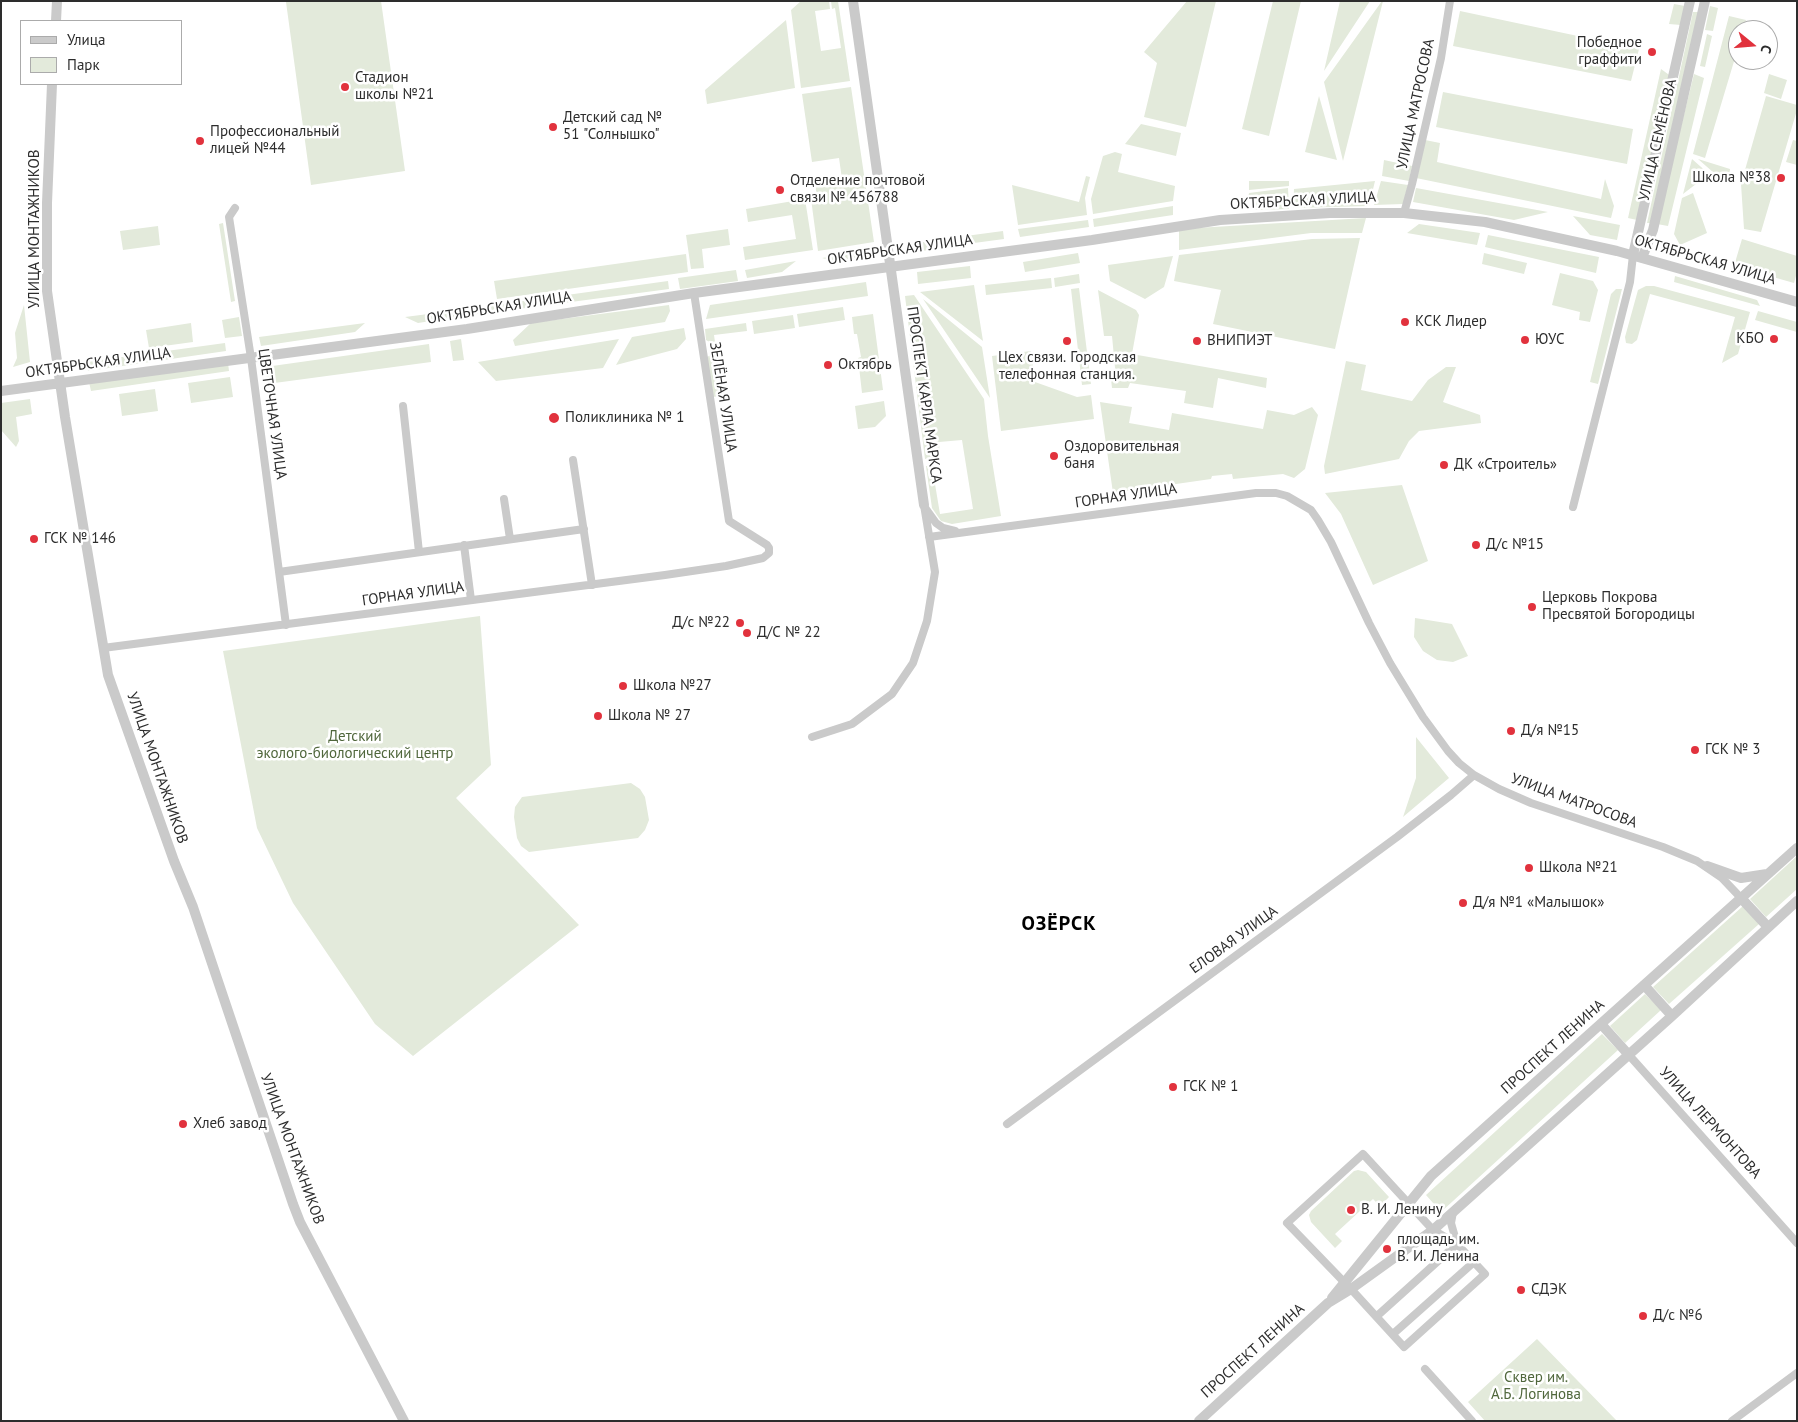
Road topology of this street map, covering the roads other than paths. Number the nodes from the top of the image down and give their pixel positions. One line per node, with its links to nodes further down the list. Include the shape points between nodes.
1 (57, 1): 6 (street)
2 (853, 1): 11 (street, ПРОСПЕКТ КАРЛА МАРКСА)
3 (1450, 1): 9 (street, УЛИЦА МАТРОСОВА, via 1441,58)
4 (1690, 1): 5 (street); 10 (street, УЛИЦА СЕМЁНОВА)
5 (1705, 3): 10 (street, УЛИЦА СЕМЁНОВА, via 1653,230)
6 (56, 20)
7 (52, 85): 15 (street, УЛИЦА МОНТАЖНИКОВ, via 47,291)
8 (235, 208): 14 (street, ЦВЕТОЧНАЯ УЛИЦА, via 229,217)
9 (1404, 213): 10 (street, ОКТЯБРЬСКАЯ УЛИЦА, via 1485,222); 11 (street, ОКТЯБРЬСКАЯ УЛИЦА, via 1330,213 1220,220)
10 (1638, 256): 13 (street, ОКТЯБРЬСКАЯ УЛИЦА); 21 (street, УЛИЦА СЕМЁНОВА)
11 (891, 266): 12 (street, ОКТЯБРЬСКАЯ УЛИЦА); 20 (street, ПРОСПЕКТ КАРЛА МАРКСА)
12 (694, 293): 14 (street, ОКТЯБРЬСКАЯ УЛИЦА, via 467,329); 29 (street, ЗЕЛЁНАЯ УЛИЦА, via 729,520 769,548 764,558)
13 (1797, 302)
14 (251, 358): 15 (street, ОКТЯБРЬСКАЯ УЛИЦА); 30 (street, ЦВЕТОЧНАЯ УЛИЦА)
15 (60, 384): 16 (street, ОКТЯБРЬСКАЯ УЛИЦА); 34 (street, УЛИЦА МОНТАЖНИКОВ)
16 (1, 392)
17 (403, 406): 28 (street)
18 (573, 460): 23 (street)
19 (504, 499): 26 (street)
20 (924, 505): 24 (street, via 936,523); 25 (street, ПРОСПЕКТ КАРЛА МАРКСА)
21 (1573, 507)
22 (1318, 520): 24 (street, ГОРНАЯ УЛИЦА, via 1311,510 1287,496 1256,493); 36 (street, УЛИЦА МАТРОСОВА, via 1373,631 1413,702 1448,751)
23 (584, 529): 26 (street); 31 (street)
24 (963, 532): 25 (street, ГОРНАЯ УЛИЦА)
25 (929, 537): 35 (street, ПРОСПЕКТ КАРЛА МАРКСА, via 935,572 927,621 913,663 892,694 852,724)
26 (510, 539): 27 (street)
27 (464, 545): 28 (street); 32 (street)
28 (420, 552): 30 (street)
29 (726, 566): 31 (street, ГОРНАЯ УЛИЦА)
30 (279, 572): 33 (street, ЦВЕТОЧНАЯ УЛИЦА)
31 (592, 585): 32 (street, ГОРНАЯ УЛИЦА)
32 (471, 600): 33 (street, ГОРНАЯ УЛИЦА)
33 (286, 625): 34 (street, ГОРНАЯ УЛИЦА)
34 (103, 648): 59 (street, УЛИЦА МОНТАЖНИКОВ, via 108,675 193,907 300,1222)
35 (812, 737)
36 (1474, 775): 38 (street, УЛИЦА МАТРОСОВА, via 1531,803 1663,847); 47 (street, ЕЛОВАЯ УЛИЦА, via 1397,837)
37 (1797, 848): 39 (street, ПРОСПЕКТ ЛЕНИНА)
38 (1707, 866): 39 (street, via 1741,878); 40 (street, УЛИЦА МАТРОСОВА)
39 (1768, 874): 40 (street, ПРОСПЕКТ ЛЕНИНА)
40 (1741, 898): 42 (street); 43 (street, ПРОСПЕКТ ЛЕНИНА)
41 (1797, 901): 42 (street, ПРОСПЕКТ ЛЕНИНА)
42 (1768, 927): 44 (street, ПРОСПЕКТ ЛЕНИНА)
43 (1644, 985): 44 (street); 45 (street, ПРОСПЕКТ ЛЕНИНА)
44 (1672, 1016): 46 (street, ПРОСПЕКТ ЛЕНИНА)
45 (1601, 1024): 46 (street, УЛИЦА ЛЕРМОНТОВА); 48 (street, ПРОСПЕКТ ЛЕНИНА, via 1431,1176)
46 (1628, 1054): 49 (street, ПРОСПЕКТ ЛЕНИНА); 51 (street, УЛИЦА ЛЕРМОНТОВА)
47 (1007, 1124)
48 (1409, 1203): 50 (street); 54 (street, ПРОСПЕКТ ЛЕНИНА); 54 (street, via 1364,1154 1287,1223)
49 (1453, 1212): 50 (street, ПРОСПЕКТ ЛЕНИНА); 52 (street)
50 (1433, 1230): 52 (street); 54 (street, ПРОСПЕКТ ЛЕНИНА)
51 (1797, 1243)
52 (1457, 1244): 53 (street); 55 (street)
53 (1474, 1262): 56 (street); 56 (street, via 1485,1274 1404,1346)
54 (1348, 1286): 55 (street); 60 (street, ПРОСПЕКТ ЛЕНИНА)
55 (1377, 1316): 56 (street)
56 (1393, 1334)
57 (1425, 1369): 61 (street)
58 (1797, 1373): 62 (street)
59 (404, 1421)
60 (1199, 1421)
61 (1472, 1421)
62 (1732, 1421)

